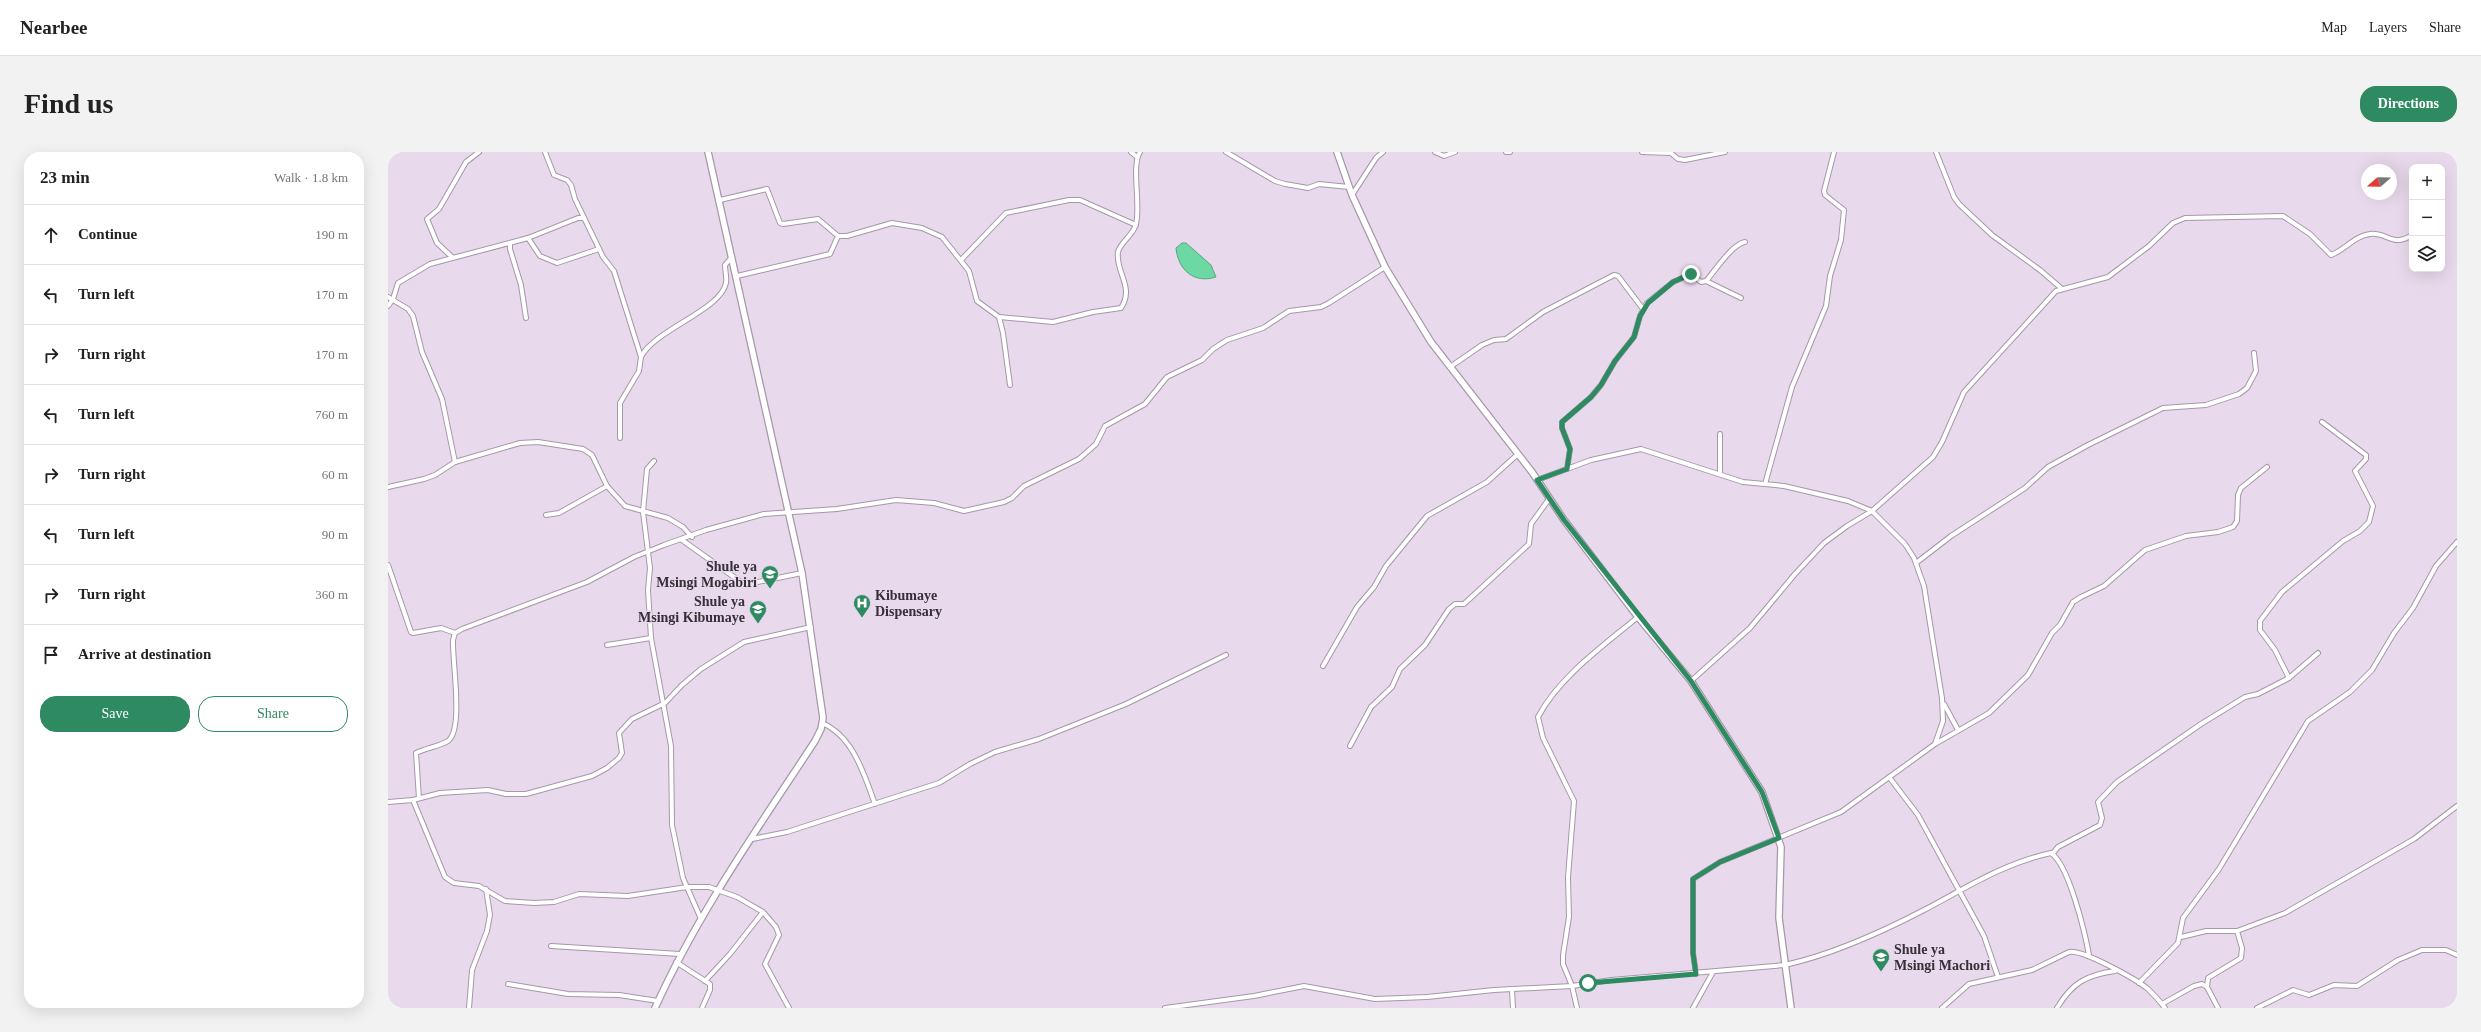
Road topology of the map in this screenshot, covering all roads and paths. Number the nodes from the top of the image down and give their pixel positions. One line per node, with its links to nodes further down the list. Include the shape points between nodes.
1 (479, 152): 29 (street, via 466,162 439,210 427,219 437,243)
2 (545, 152): 21 (street, via 554,176 567,180 571,185)
3 (708, 152): 20 (street)
4 (1131, 152): 17 (street)
5 (1140, 152): 17 (street)
6 (1226, 152): 18 (street, via 1275,181 1285,184 1308,188 1319,184)
7 (1337, 152): 18 (street)
8 (1383, 152): 19 (street, via 1376,158)
9 (1435, 152): 10 (street, via 1444,156)
10 (1455, 152)
11 (1506, 152): 12 (street)
12 (1510, 152)
13 (1642, 152): 14 (street, via 1671,153 1682,160)
14 (1725, 152)
15 (1834, 152): 57 (street, via 1824,190 1828,197 1844,210 1839,247 1830,276 1826,306 1792,387)
16 (1936, 152): 35 (street, via 1959,204 1992,235)
17 (1137, 157): 22 (street)
18 (1349, 187): 19 (street)
19 (1352, 195): 32 (street)
20 (720, 200): 23 (street, via 767,189 780,223 818,219); 30 (street)
21 (584, 218): 25 (street, via 578,218); 28 (street)
22 (1136, 225): 31 (street, via 1080,200 1069,200 1006,213); 41 (street, via 1118,253 1126,286 1121,308 1052,322)
23 (838, 236): 31 (street, via 854,236 892,223 908,225 938,235); 33 (street, via 830,254)
24 (2410, 236): 35 (street, via 2399,242 2370,234 2354,240 2331,255 2310,234 2283,216 2185,218 2173,223 2112,275 2101,280)
25 (528, 238): 27 (street); 28 (street, via 540,256 557,263)
26 (1745, 242): 34 (street, via 1725,258)
27 (510, 243): 29 (street); 42 (street)
28 (599, 249): 44 (street, via 611,265 620,287)
29 (452, 257): 38 (street, via 430,264 403,278 394,290)
30 (732, 257): 33 (street); 44 (street, via 725,265 726,281 723,290 702,312 673,327)
31 (961, 260): 41 (street, via 970,274 977,301)
32 (1385, 267): 45 (street, via 1431,342); 63 (street, via 1321,307 1289,311 1263,328 1227,340 1212,349 1202,360 1167,377 1144,404 1105,426 1096,444 1079,458 1024,486 1004,502 970,511 934,503 896,500 837,509)
33 (737, 276): 63 (street)
34 (1706, 282): 37 (street); 40 (street, via 1700,282 1691,274 1684,275 1655,295)
35 (2060, 288): 61 (street, via 1964,392 1933,457)
36 (388, 297): 38 (street)
37 (1741, 298)
38 (393, 299): 39 (street); 51 (street, via 408,309 413,316 422,352 442,399)
39 (388, 306)
40 (1643, 309): 45 (street, via 1618,276 1614,275 1543,312 1506,339 1482,345); 54 (street, via 1634,337 1615,361 1601,385 1562,422 1570,449)
41 (999, 317): 46 (street)
42 (526, 318)
43 (2254, 353): 69 (street, via 2256,371 2246,388 2239,394 2206,406 2163,408 2088,445 2048,467 2025,488 1951,536)
44 (641, 357): 49 (street, via 639,371 620,403)
45 (1450, 367): 50 (street)
46 (1010, 385)
47 (2322, 422): 80 (street, via 2366,455 2366,459 2355,471 2371,499 2372,514 2365,527 2343,541 2282,592 2260,621 2260,630 2275,650)
48 (1720, 434): 55 (street)
49 (620, 438)
50 (1518, 454): 56 (street); 79 (street, via 1487,482 1433,512 1421,523 1397,550 1374,588 1357,607)
51 (455, 462): 58 (street, via 520,443 538,442 583,449 592,455); 59 (street, via 435,475)
52 (654, 462): 62 (street, via 647,469)
53 (2268, 467): 85 (street, via 2241,488 2238,495 2236,525 2218,532 2171,540 2146,550 2104,586 2081,596 2070,606 2025,679 1993,710)
54 (1567, 469): 55 (street, via 1591,460 1641,449); 56 (street)
55 (1720, 474): 57 (street, via 1744,482)
56 (1537, 480): 60 (street)
57 (1765, 484): 61 (street, via 1848,501)
58 (607, 486): 62 (street, via 625,506); 64 (street, via 559,513)
59 (388, 487)
60 (1549, 499): 72 (street); 87 (street, via 1531,524 1529,544 1464,604 1455,604 1449,609 1425,645 1404,664 1392,687 1371,707)
61 (1872, 511): 69 (street, via 1904,544); 81 (street, via 1824,543 1750,628)
62 (643, 512): 65 (street, via 677,522); 68 (street)
63 (788, 512): 65 (street, via 750,518); 71 (street)
64 (546, 515)
65 (692, 536): 66 (street)
66 (682, 540): 68 (street); 71 (street, via 741,582 748,584)
67 (2457, 542): 104 (street, via 2436,566 2420,597 2372,670 2350,692 2308,721 2219,869 2183,918 2180,926)
68 (647, 553): 74 (street, via 587,582); 75 (street, via 650,568 648,590)
69 (1916, 563): 82 (street, via 1928,608)
70 (388, 565): 74 (street, via 411,632 441,628)
71 (802, 573): 73 (street)
72 (1638, 616): 81 (street); 118 (street, via 1586,661 1546,702 1538,716 1542,738 1574,801 1568,877 1569,917 1563,955 1565,972)
73 (811, 628): 83 (street, via 744,642 701,669); 84 (street)
74 (455, 633): 89 (street, via 453,648 457,717 453,735 448,741 416,754)
75 (651, 638): 76 (street); 83 (street)
76 (607, 645)
77 (2318, 653): 80 (street)
78 (1226, 655): 92 (street, via 1126,704 1039,739 995,752 939,783)
79 (1323, 666)
80 (2289, 678): 96 (street, via 2262,693 2245,698 2214,716 2117,782 2098,802 2102,818 2100,825 2058,847)
81 (1691, 681): 94 (street, via 1762,792)
82 (1942, 698): 85 (street); 86 (street, via 1943,721)
83 (665, 703): 89 (street, via 626,724 619,733 622,753 619,758 592,776 526,794 506,794 488,790 440,793); 97 (street, via 671,746 672,825)
84 (822, 722): 92 (street, via 835,728 846,740); 95 (street, via 815,741)
85 (1958, 730): 86 (street)
86 (1935, 744): 88 (street)
87 (1350, 746)
88 (1889, 777): 94 (street, via 1841,812); 100 (street, via 1918,816)
89 (419, 798): 90 (street)
90 (413, 800): 91 (street); 98 (street, via 445,877 454,882)
91 (388, 802)
92 (875, 804): 95 (street, via 780,834)
93 (2457, 806): 103 (street, via 2414,839 2346,880 2285,913)
94 (1779, 838): 110 (street, via 1779,918); 113 (street, via 1720,862 1693,879 1693,953)
95 (752, 839): 99 (street)
96 (2053, 853): 100 (street, via 2025,860 1983,876); 107 (street, via 2077,905)
97 (687, 887): 98 (street, via 628,896 579,894 554,902 534,903 505,901); 99 (street, via 709,887); 102 (street)
98 (486, 889): 123 (street, via 490,914 487,931 472,970)
99 (716, 891): 101 (street, via 737,897); 102 (street)
100 (1958, 891): 110 (street, via 1893,926 1825,954); 114 (street, via 1984,936)
101 (763, 912): 115 (street); 126 (street, via 776,927 779,935 767,959 767,969)
102 (701, 919): 106 (street)
103 (2237, 931): 104 (street, via 2206,931); 119 (street, via 2242,948 2241,958 2208,978)
104 (2181, 937): 116 (street, via 2175,948)
105 (551, 946): 106 (street)
106 (680, 954): 109 (street)
107 (2089, 955): 111 (street); 114 (street, via 2072,952 2032,970)
108 (2457, 955): 136 (street, via 2446,950 2422,950 2398,960 2357,986 2334,985 2309,995 2293,990)
109 (676, 962): 115 (street); 121 (street)
110 (1785, 965): 112 (street); 131 (street)
111 (2116, 971): 116 (street); 133 (street, via 2086,978 2073,986)
112 (1713, 972): 113 (street); 130 (street)
113 (1696, 974): 118 (street, via 1611,980)
114 (1998, 977): 132 (street, via 1969,984)
115 (705, 981): 125 (street, via 711,986)
116 (2139, 983): 122 (street)
117 (508, 984): 121 (street, via 568,994)
118 (1572, 986): 120 (street); 129 (street)
119 (2207, 987): 122 (street, via 2198,984); 135 (street)
120 (1512, 990): 127 (street, via 1375,999 1304,986 1247,998); 128 (street)
121 (658, 1001): 124 (street)
122 (2162, 1004): 134 (street)
123 (469, 1008)
124 (655, 1008)
125 (702, 1008)
126 (789, 1008)
127 (1165, 1008)
128 (1513, 1008)
129 (1577, 1008)
130 (1693, 1008)
131 (1791, 1008)
132 (1942, 1008)
133 (2057, 1008)
134 (2164, 1008)
135 (2218, 1008)
136 (2258, 1008)

